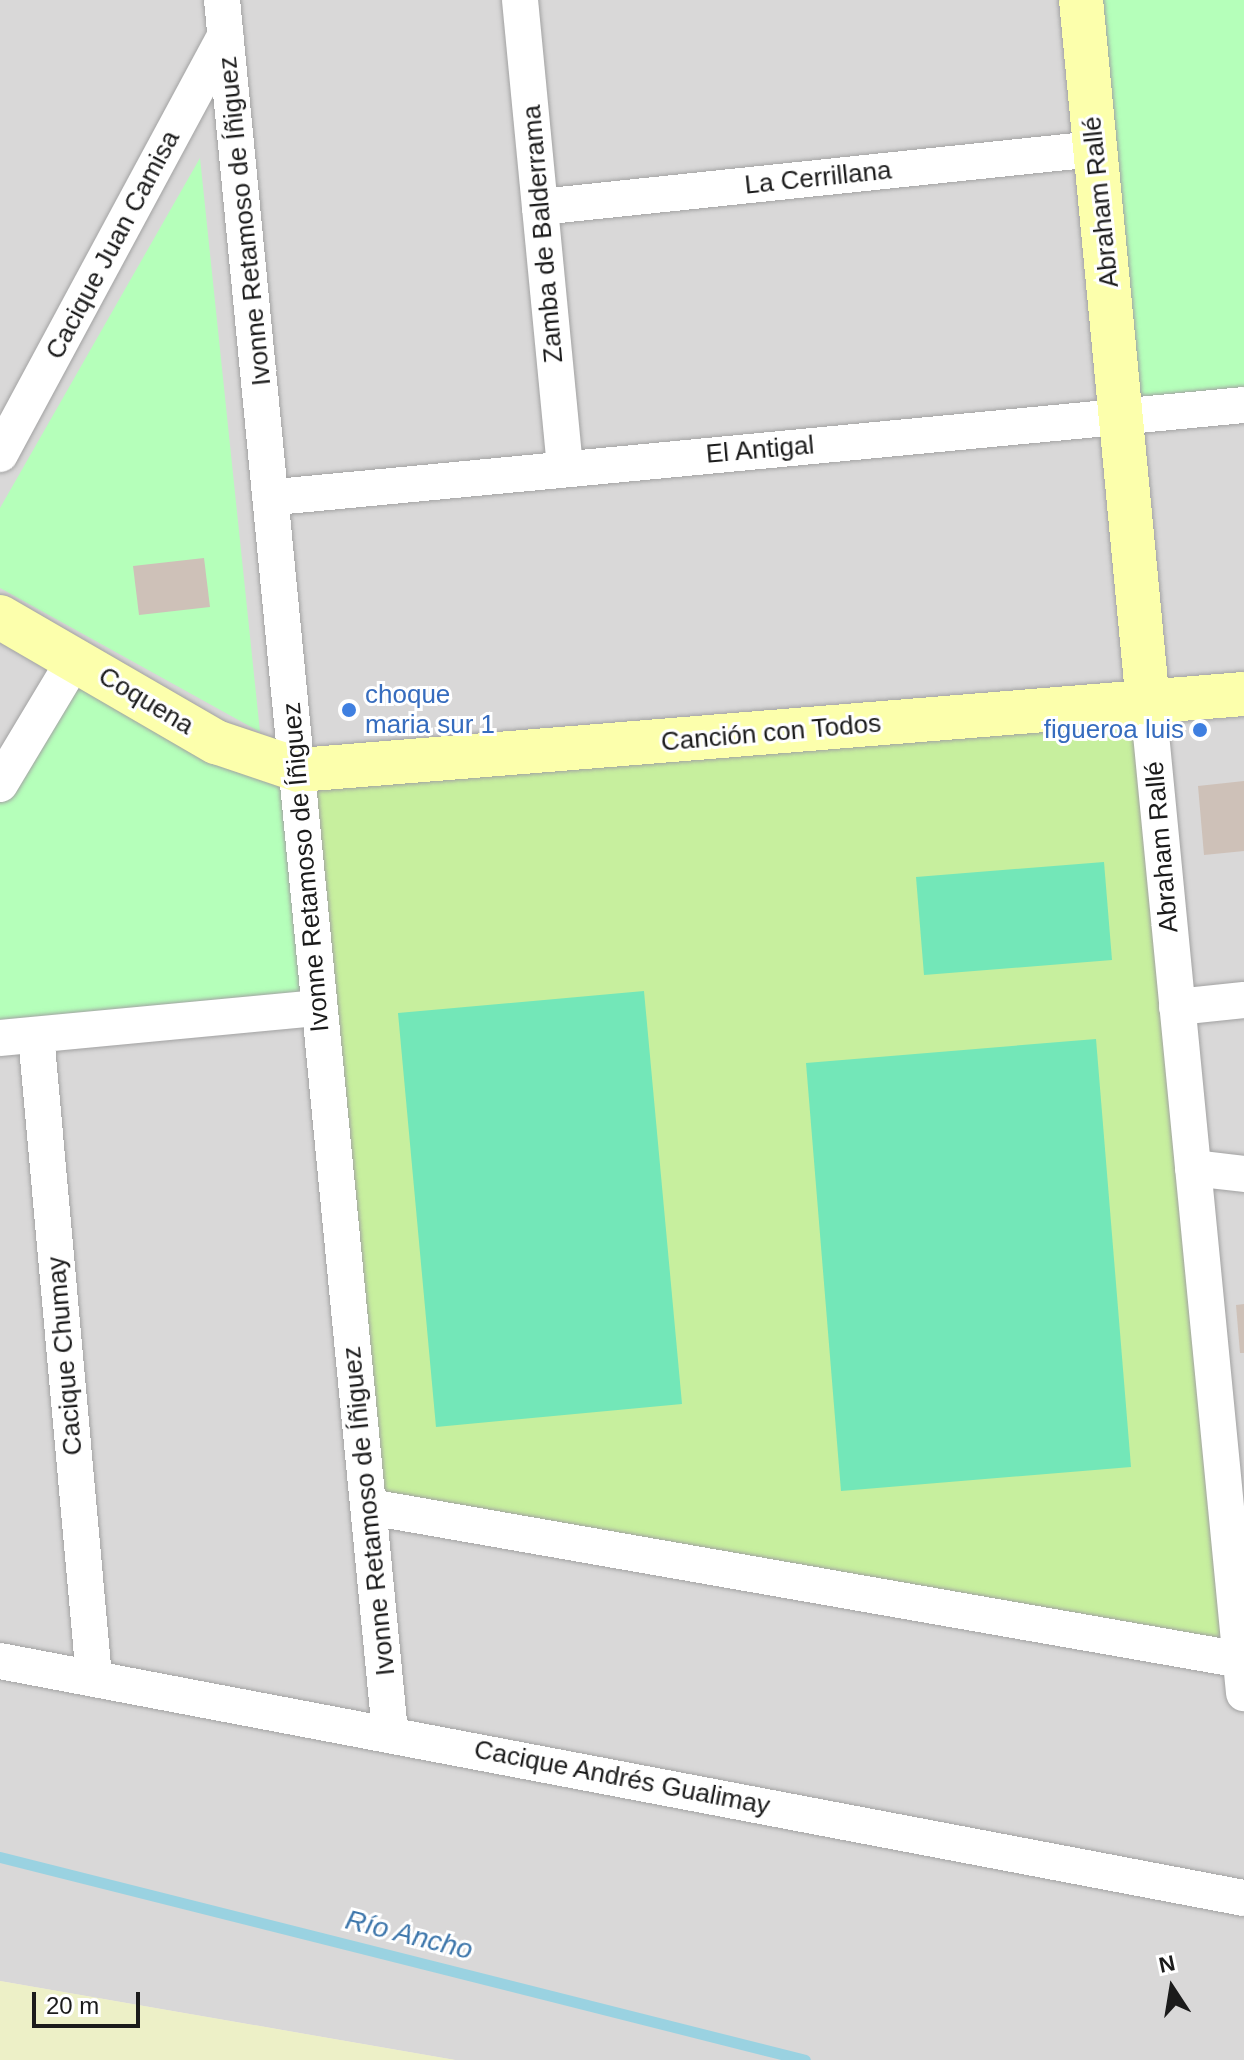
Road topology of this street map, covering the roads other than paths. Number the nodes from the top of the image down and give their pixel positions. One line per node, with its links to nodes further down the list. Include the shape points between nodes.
1 (222, 0): 4 (street, Ivonne Retamoso de Íñiguez)
2 (520, 0): 6 (street, Zamba de Balderrama)
3 (1081, 0): 5 (street, Abraham Rallé)
4 (225, 36): 9 (street, Cacique Juan Camisa); 11 (street, Ivonne Retamoso de Íñiguez)
5 (1095, 149): 6 (street, La Cerrillana); 8 (street, Abraham Rallé)
6 (540, 207): 10 (street, Zamba de Balderrama)
7 (1244, 405): 8 (street, El Antigal)
8 (1123, 416): 10 (street, El Antigal); 15 (street, Abraham Rallé)
9 (0, 454)
10 (565, 469): 11 (street, El Antigal)
11 (276, 497): 16 (street, Ivonne Retamoso de Íñiguez)
12 (0, 617): 13 (street, Coquena)
13 (75, 659): 16 (street, Coquena, via 216,742); 17 (street)
14 (1244, 694): 15 (street, Canción con Todos)
15 (1148, 703): 16 (street, Canción con Todos); 19 (street, Abraham Rallé)
16 (299, 770): 20 (street, Ivonne Retamoso de Íñiguez)
17 (0, 784)
18 (1244, 1000): 19 (street)
19 (1177, 1007): 23 (street, Abraham Rallé)
20 (317, 1008): 21 (street); 25 (street, Ivonne Retamoso de Íñiguez)
21 (36, 1035): 22 (street); 28 (street, Cacique Chumay)
22 (0, 1038)
23 (1193, 1168): 24 (street); 27 (street, Abraham Rallé)
24 (1244, 1174)
25 (370, 1507): 27 (street); 29 (street, Ivonne Retamoso de Íñiguez)
26 (0, 1661): 28 (street, Cacique Andrés Gualimay)
27 (1242, 1676)
28 (94, 1677): 29 (street, Cacique Andrés Gualimay)
29 (390, 1733): 30 (street, Cacique Andrés Gualimay)
30 (1244, 1898)

